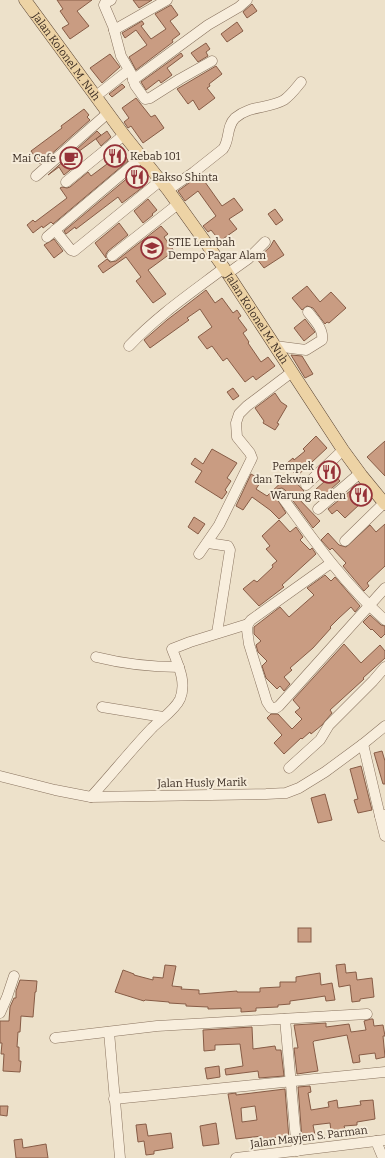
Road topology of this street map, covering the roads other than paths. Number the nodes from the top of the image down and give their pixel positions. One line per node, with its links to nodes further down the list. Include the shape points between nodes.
1 (25, 0): 9 (main road, Jalan Kolonel M. Nuh)
2 (111, 0): 5 (street, via 104,5)
3 (167, 0): 5 (street)
4 (247, 0): 7 (street)
5 (114, 30): 7 (street, via 121,56)
6 (212, 61): 7 (street, via 147,100 143,98)
7 (131, 75): 9 (street)
8 (301, 82): 15 (street, via 284,100 253,108 236,118 230,126 223,149 194,172)
9 (96, 96): 10 (main road, Jalan Kolonel M. Nuh)
10 (108, 112): 11 (main road, Jalan Kolonel M. Nuh); 13 (street)
11 (124, 135): 12 (main road, Jalan Kolonel M. Nuh); 14 (street)
12 (142, 157): 15 (main road, Jalan Kolonel M. Nuh); 15 (street, via 51,234 74,251)
13 (36, 176)
14 (66, 182)
15 (164, 185): 16 (main road, Jalan Kolonel M. Nuh)
16 (178, 204): 18 (street); 19 (main road, Jalan Kolonel M. Nuh)
17 (265, 242): 19 (street, via 248,259)
18 (112, 256)
19 (226, 271): 21 (street, via 166,312); 22 (main road, Jalan Kolonel M. Nuh)
20 (308, 312): 22 (street, via 321,330 322,340 306,350)
21 (129, 346)
22 (275, 346): 23 (main road, Jalan Kolonel M. Nuh)
23 (292, 372): 24 (main road, Jalan Kolonel M. Nuh); 31 (street, via 239,414 236,423 237,437 251,455)
24 (343, 450): 25 (main road, Jalan Kolonel M. Nuh); 26 (street)
25 (360, 473): 28 (main road, Jalan Kolonel M. Nuh); 29 (street)
26 (306, 485)
27 (280, 494): 33 (street)
28 (385, 503): 30 (street)
29 (318, 509)
30 (345, 541)
31 (208, 542): 32 (street); 38 (street, via 224,544 230,550)
32 (199, 554)
33 (331, 562): 35 (street); 37 (street, via 250,620)
34 (385, 588): 35 (street)
35 (369, 606): 36 (street); 37 (street, via 279,706 274,708 267,702 251,651 247,636)
36 (385, 620)
37 (248, 624): 38 (street)
38 (217, 633): 40 (street, via 172,644)
39 (96, 657): 40 (street, via 130,665)
40 (179, 667): 43 (street, via 183,683 180,699)
41 (385, 667): 46 (street, via 329,725 320,740)
42 (102, 707): 43 (street)
43 (163, 717): 48 (street)
44 (385, 726): 45 (street, Jalan Husly Marik)
45 (363, 744): 48 (street, Jalan Husly Marik, via 325,772 294,791 286,793); 49 (street)
46 (289, 768)
47 (0, 776): 48 (street, Jalan Husly Marik)
48 (91, 797)
49 (382, 816): 50 (street)
50 (385, 836)
51 (14, 976): 52 (street)
52 (0, 1013)
53 (367, 1014): 54 (street)
54 (285, 1019): 55 (street, via 157,1026); 58 (street)
55 (109, 1032): 56 (street); 59 (street)
56 (55, 1038)
57 (385, 1072): 58 (street)
58 (290, 1082): 59 (street); 61 (street)
59 (114, 1099): 62 (street)
60 (380, 1141): 61 (street, Jalan Mayjen S. Parman); 64 (street)
61 (297, 1151): 63 (street, Jalan Mayjen S. Parman)
62 (120, 1158)
63 (236, 1158)
64 (383, 1158)

